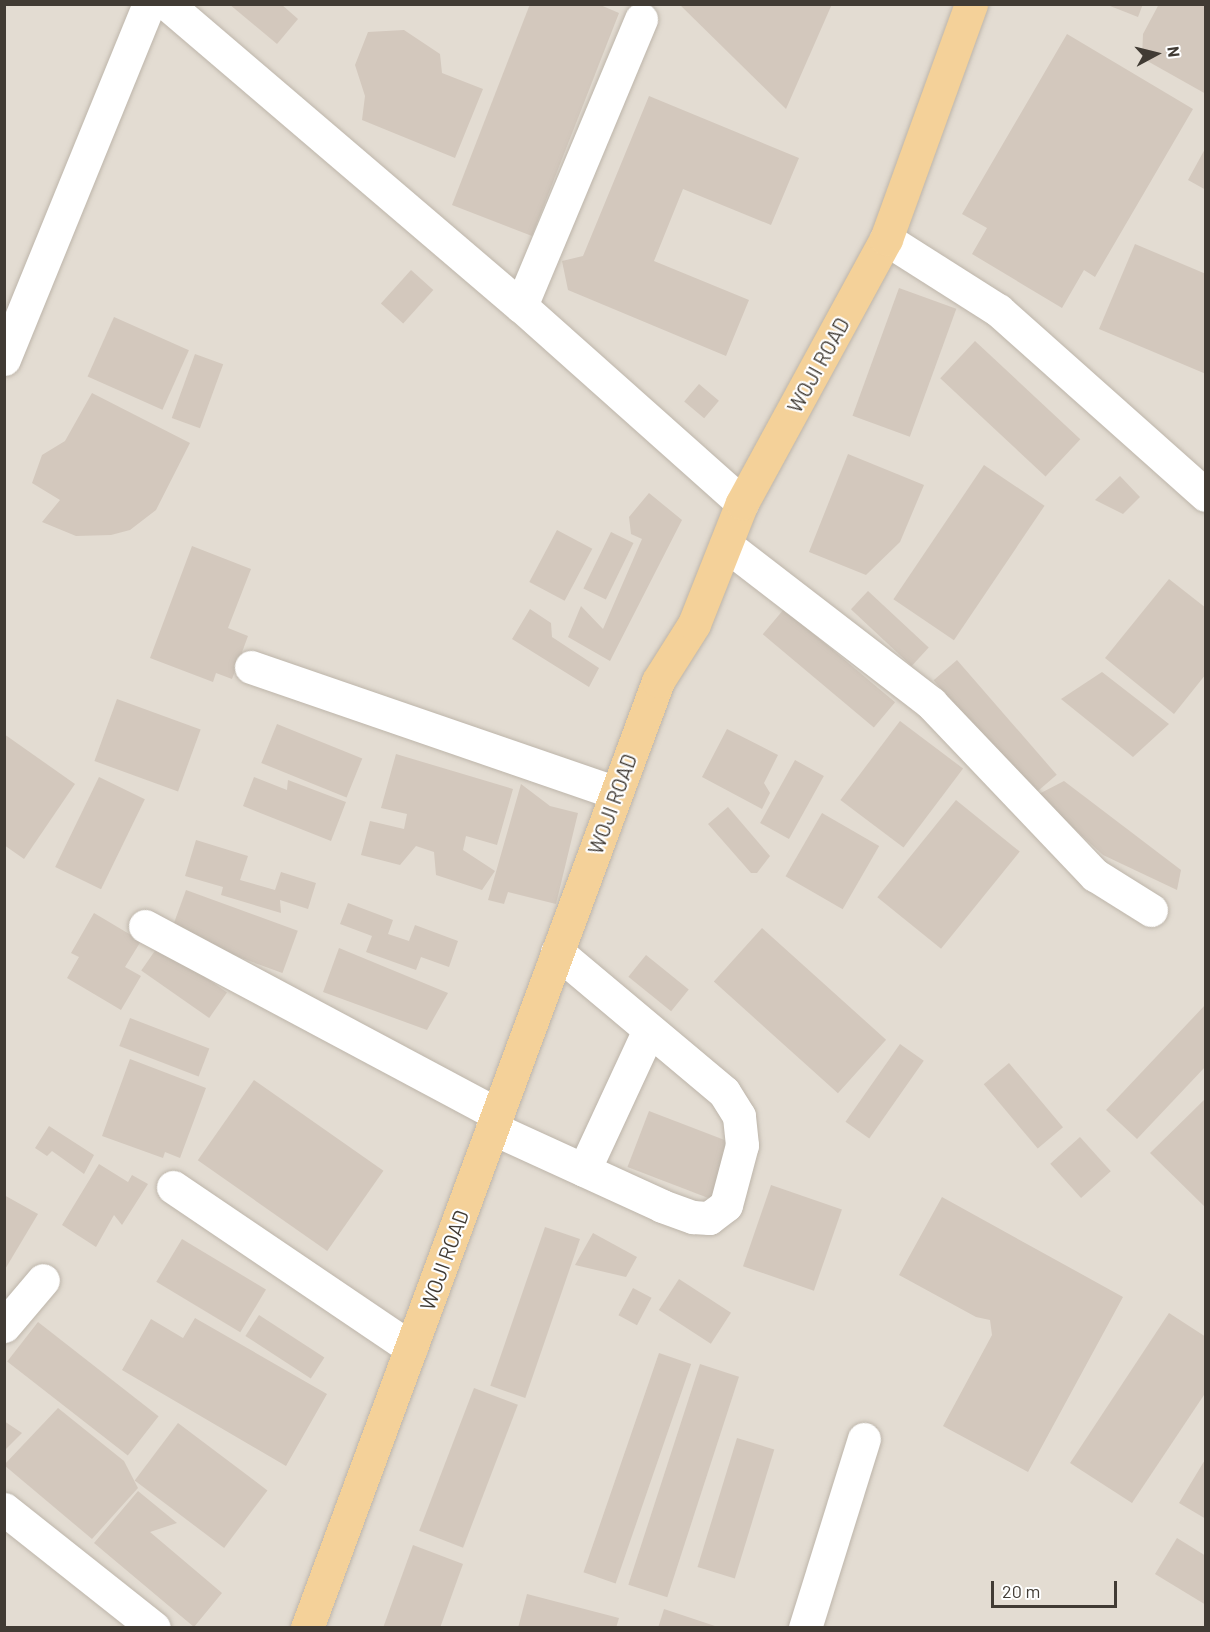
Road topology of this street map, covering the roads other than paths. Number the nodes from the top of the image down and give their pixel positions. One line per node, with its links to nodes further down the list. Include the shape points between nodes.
1 (148, 4): 7 (street)
2 (167, 4): 6 (street)
3 (970, 4): 5 (main road, WOJI ROAD)
4 (641, 19): 6 (street)
5 (886, 239): 8 (street, via 998,310); 9 (main road, WOJI ROAD)
6 (521, 306): 9 (street)
7 (4, 358)
8 (1206, 495)
9 (742, 503): 10 (main road, WOJI ROAD)
10 (726, 545): 12 (main road, WOJI ROAD, via 694,624 658,681); 13 (street, via 931,703 1095,875)
11 (251, 667): 12 (street)
12 (616, 793): 15 (main road, WOJI ROAD)
13 (1151, 910)
14 (145, 926): 17 (street)
15 (557, 952): 16 (street); 17 (main road, WOJI ROAD)
16 (650, 1030): 18 (street); 18 (street, via 724,1092 739,1116 742,1145 726,1205 709,1218 693,1217)
17 (495, 1121): 18 (street); 22 (main road, WOJI ROAD)
18 (584, 1170)
19 (173, 1187): 22 (street)
20 (43, 1280): 21 (street)
21 (4, 1326)
22 (411, 1348): 26 (main road, WOJI ROAD)
23 (864, 1439): 27 (street)
24 (4, 1509): 25 (street)
25 (154, 1628)
26 (307, 1628)
27 (805, 1628)

